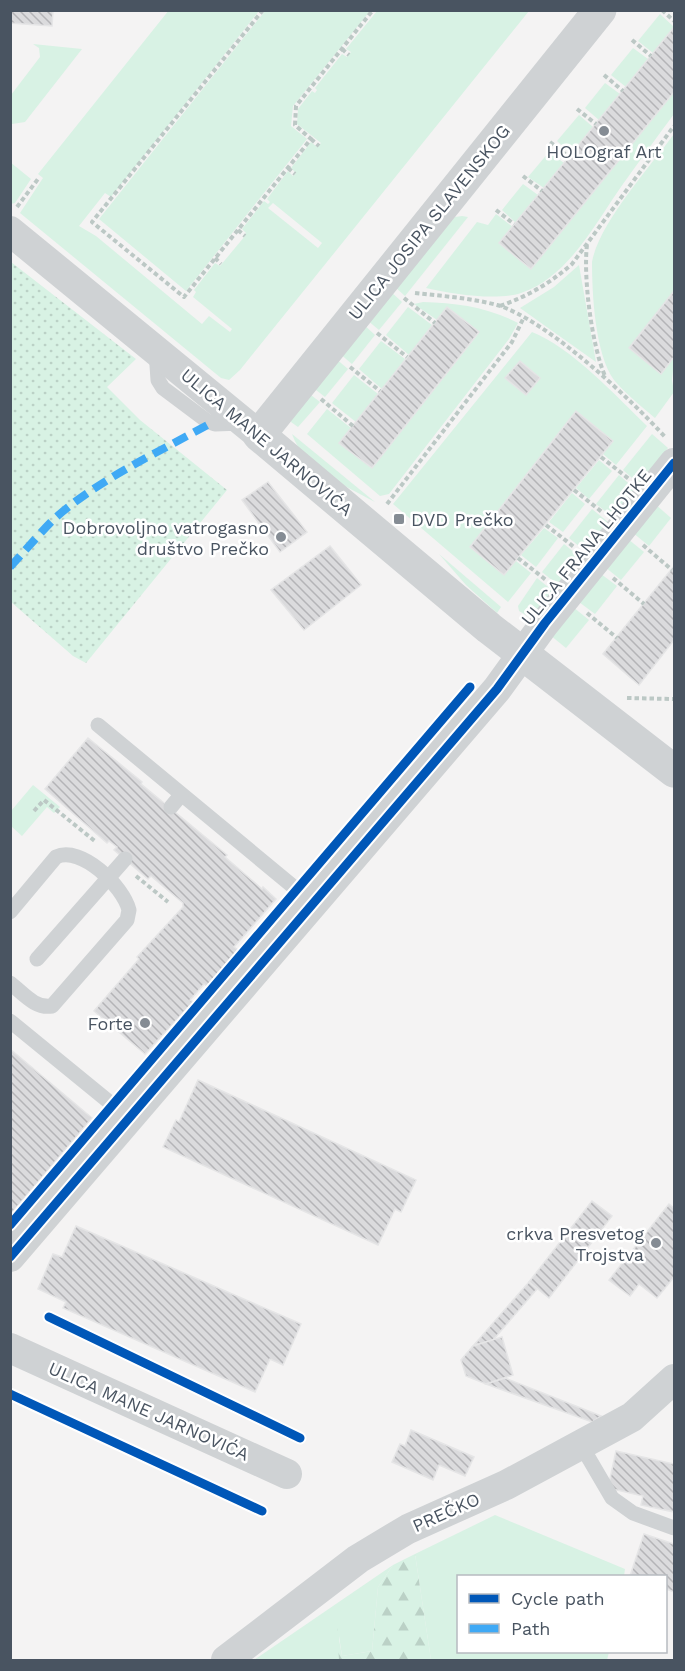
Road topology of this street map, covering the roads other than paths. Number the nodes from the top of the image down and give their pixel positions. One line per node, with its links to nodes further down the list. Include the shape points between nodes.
1 (600, 10): 3 (street, ULICA JOSIPA SLAVENSKOG, via 300,382)
2 (12, 222): 3 (street, ULICA MANE JARNOVIĆA, via 156,351)
3 (251, 429): 5 (street, ULICA MANE JARNOVIĆA, via 489,628)
4 (672, 452): 5 (street, ULICA FRANA LHOTKE)
5 (524, 652): 7 (street, ULICA MANE JARNOVIĆA); 12 (street, via 497,689)
6 (98, 725): 8 (lane)
7 (675, 771)
8 (181, 795): 9 (lane); 12 (lane)
9 (171, 807)
10 (125, 859): 11 (lane)
11 (108, 878): 13 (lane, via 81,857 64,853 56,857); 14 (lane); 15 (lane, via 127,902 127,920 58,1002 44,1008)
12 (313, 903): 17 (street)
13 (10, 912)
14 (37, 959)
15 (10, 983)
16 (10, 1021): 17 (lane)
17 (130, 1119): 18 (street)
18 (10, 1257)
19 (10, 1348): 22 (street, ULICA MANE JARNOVIĆA)
20 (675, 1379): 21 (street, PREČKO, via 632,1418)
21 (580, 1445): 23 (lane, via 612,1498 633,1513); 24 (street, PREČKO, via 506,1485 408,1529 326,1582)
22 (287, 1474)
23 (675, 1528)
24 (226, 1660)

